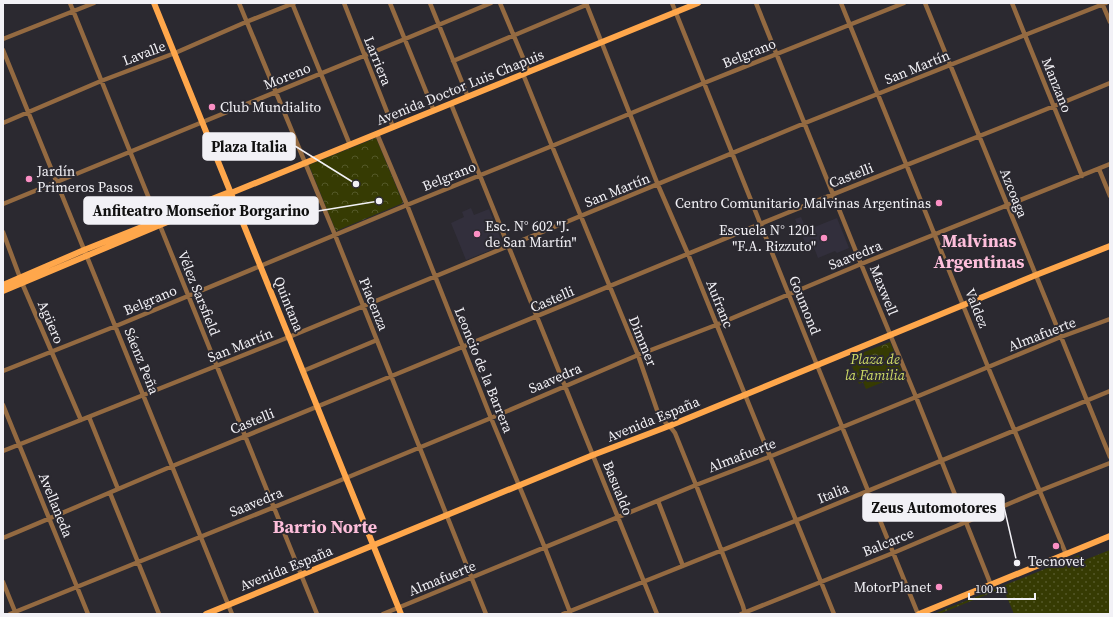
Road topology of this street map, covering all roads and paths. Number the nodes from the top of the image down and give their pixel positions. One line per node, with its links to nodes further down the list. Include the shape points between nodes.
1 (70, 3): 20 (street, Vélez Sarsfield)
2 (94, 3): 20 (street)
3 (154, 3): 32 (main road, Quintana)
4 (239, 3): 22 (street, Piacenza)
5 (293, 3): 22 (street, Lavalle); 38 (street)
6 (344, 3): 34 (street, Larriera)
7 (390, 3): 28 (street)
8 (430, 3): 24 (street)
9 (491, 3): 24 (street, Moreno)
10 (500, 3): 26 (street, Dimmer)
11 (672, 3): 21 (street, Goumond)
12 (698, 3): 21 (main road, Avenida Doctor Luis Chapuis)
13 (756, 3): 33 (street, Maxwell)
14 (842, 3): 25 (street, Valdez)
15 (904, 3): 25 (street, Belgrano)
16 (925, 3): 36 (street, Azcoaga)
17 (1012, 3): 27 (street, Manzano)
18 (1103, 3): 23 (street); 27 (street, San Martín)
19 (586, 4): 26 (street); 30 (street, Aufranc)
20 (73, 11): 29 (street); 39 (street, Vélez Sarsfield)
21 (675, 12): 30 (main road, Avenida Doctor Luis Chapuis); 40 (street, Goumond)
22 (246, 22): 32 (street, Lavalle); 42 (street, Piacenza)
23 (1110, 22)
24 (439, 24): 28 (street, Moreno); 35 (street)
25 (850, 24): 33 (street, Belgrano); 43 (street, Valdez)
26 (513, 35): 35 (street); 37 (street, Dimmer)
27 (1025, 35): 36 (street, San Martín); 46 (street, Manzano)
28 (405, 39): 34 (street, Moreno); 47 (street)
29 (3, 40)
30 (602, 42): 37 (main road, Avenida Doctor Luis Chapuis); 49 (street, Aufranc)
31 (3, 50): 48 (street, Sáenz Peña)
32 (175, 53): 39 (street, Lavalle); 50 (main road, Quintana)
33 (777, 54): 40 (street, Belgrano); 52 (street, Maxwell)
34 (364, 56): 38 (street, Moreno); 53 (street, Larriera)
35 (453, 61): 44 (street)
36 (950, 65): 43 (street, San Martín); 55 (street, Azcoaga)
37 (526, 73): 44 (main road, Avenida Doctor Luis Chapuis); 57 (street, Dimmer)
38 (321, 74): 42 (street, Moreno); 56 (street)
39 (101, 81): 48 (street, Lavalle); 58 (street, Vélez Sarsfield)
40 (704, 83): 49 (street, Belgrano); 59 (street, Goumond)
41 (1110, 83): 46 (street, Castelli)
42 (276, 92): 50 (street, Moreno); 60 (street, Piacenza)
43 (878, 94): 52 (street, San Martín); 62 (street, Valdez)
44 (468, 97): 45 (main road, Avenida Doctor Luis Chapuis)
45 (451, 104): 47 (main road, Avenida Doctor Luis Chapuis); 64 (street, Basualdo)
46 (1054, 106): 55 (street, Castelli); 65 (street, Manzano)
47 (434, 111): 53 (main road, Avenida Doctor Luis Chapuis)
48 (28, 112): 51 (street, Lavalle); 66 (street, Sáenz Peña)
49 (630, 114): 57 (street, Belgrano); 67 (street, Aufranc)
50 (203, 122): 58 (street, Moreno); 68 (main road, Quintana)
51 (3, 123)
52 (805, 123): 59 (street, San Martín); 69 (street, Maxwell)
53 (393, 127): 54 (main road, Avenida Doctor Luis Chapuis)
54 (377, 134): 56 (main road, Avenida Doctor Luis Chapuis); 72 (street, Leoncio de la Barrera)
55 (979, 137): 62 (street, Castelli); 73 (street, Azcoaga)
56 (350, 145): 60 (main road, Avenida Doctor Luis Chapuis)
57 (552, 146): 64 (street, Belgrano); 74 (street, Dimmer)
58 (130, 152): 66 (street, Moreno); 75 (street, Vélez Sarsfield)
59 (732, 154): 67 (street, San Martín); 76 (street, Goumond)
60 (305, 163): 68 (main road, Avenida Doctor Luis Chapuis); 78 (street, Piacenza)
61 (1110, 164): 63 (street, Saavedra)
62 (906, 165): 69 (street, Castelli); 79 (street, Valdez)
63 (1099, 168): 65 (street, Saavedra); 70 (street)
64 (479, 176): 72 (street, Belgrano); 81 (street, Basualdo)
65 (1082, 176): 73 (street, Saavedra)
66 (56, 182): 71 (street, Moreno); 82 (street, Sáenz Peña)
67 (658, 185): 74 (street, San Martín); 83 (street, Aufranc)
68 (231, 193): 75 (main road, Avenida Doctor Luis Chapuis, via 229,197); 85 (main road, Quintana)
69 (834, 194): 76 (street, Castelli); 84 (street, Maxwell)
70 (1110, 196)
71 (3, 204)
72 (407, 205): 78 (street, Belgrano); 87 (street, Leoncio de la Barrera)
73 (1008, 206): 79 (street, Saavedra); 86 (street, Azcoaga)
74 (581, 216): 81 (street, San Martín); 90 (street, Dimmer)
75 (159, 222): 82 (main road, Avenida Doctor Luis Chapuis); 93 (street, Vélez Sarsfield)
76 (761, 224): 83 (street, Castelli); 92 (street, Goumond)
77 (3, 232): 88 (street, Agüero)
78 (335, 235): 85 (street, Belgrano); 95 (street, Piacenza)
79 (935, 235): 84 (street, Saavedra); 94 (street, Valdez)
80 (1110, 246): 86 (main road, Avenida España)
81 (508, 247): 87 (street, San Martín); 96 (street, Basualdo)
82 (86, 253): 88 (main road, Avenida Doctor Luis Chapuis); 99 (street, Sáenz Peña)
83 (688, 254): 90 (street, Castelli); 98 (street, Aufranc)
84 (861, 264): 92 (street, Saavedra); 100 (street, Maxwell)
85 (260, 266): 93 (street, Belgrano); 101 (main road, Quintana)
86 (1036, 275): 94 (main road, Avenida España); 102 (street, Azcoaga)
87 (435, 277): 95 (street, San Martín); 104 (street, Leoncio de la Barrera)
88 (21, 280): 89 (main road); 91 (main road); 105 (street, Agüero)
89 (3, 285)
90 (609, 287): 96 (street, Castelli); 106 (street, Dimmer)
91 (3, 291)
92 (789, 294): 98 (street, Saavedra); 107 (street, Goumond)
93 (188, 296): 99 (street, Belgrano); 108 (street, Vélez Sarsfield)
94 (964, 305): 100 (main road, Avenida España); 109 (street, Valdez)
95 (363, 306): 101 (street, San Martín); 103 (street, Piacenza)
96 (537, 317): 104 (street, Castelli); 113 (street, Basualdo)
97 (1110, 319): 102 (street, Almafuerte)
98 (716, 325): 106 (street, Saavedra); 116 (street, Aufranc)
99 (116, 326): 105 (street, Belgrano); 115 (street, Sáenz Peña)
100 (891, 336): 107 (main road, Avenida España); 117 (street, Maxwell)
101 (289, 337): 108 (street, San Martín); 110 (main road, Quintana)
102 (1061, 337): 109 (street, Almafuerte); 118 (street, Azcoaga)
103 (377, 340): 110 (street); 112 (street, Piacenza)
104 (463, 347): 112 (street, Castelli); 122 (street, Leoncio de la Barrera)
105 (51, 352): 111 (street, Belgrano); 123 (street, Agüero)
106 (638, 355): 113 (street, Saavedra); 124 (street, Dimmer, via 657,410)
107 (817, 365): 116 (main road, Avenida España); 125 (street, Goumond)
108 (217, 366): 115 (street, San Martín); 127 (street, Vélez Sarsfield)
109 (988, 367): 117 (street, Almafuerte); 126 (street, Valdez)
110 (303, 371): 120 (main road, Quintana)
111 (3, 372)
112 (391, 376): 120 (street, Castelli); 129 (street, Piacenza)
113 (565, 386): 122 (street, Saavedra); 131 (street, Basualdo)
114 (1110, 391): 118 (street, Italia)
115 (143, 395): 121 (street, San Martín); 136 (street, Sáenz Peña)
116 (745, 395): 124 (main road, Avenida España); 132 (street, Aufranc)
117 (916, 397): 125 (street, Almafuerte); 134 (street, Maxwell)
118 (1087, 400): 126 (street, Italia); 133 (street, Azcoaga)
119 (3, 405): 128 (street, Avellaneda)
120 (317, 406): 127 (street, Castelli); 137 (main road, Quintana)
121 (89, 417): 123 (street, San Martín); 140 (street)
122 (491, 418): 129 (street, Saavedra); 139 (street, Leoncio de la Barrera)
123 (81, 420): 128 (street, San Martín)
124 (669, 426): 131 (main road, Avenida España); 138 (street, Dimmer, via 675,432)
125 (842, 427): 132 (street, Almafuerte); 141 (street, Goumond)
126 (1014, 430): 134 (street, Italia); 142 (street, Valdez)
127 (245, 436): 136 (street, Castelli); 145 (street, Vélez Sarsfield)
128 (19, 444): 130 (street, San Martín); 148 (street, Avellaneda)
129 (420, 447): 137 (street, Saavedra); 146 (street, Piacenza)
130 (3, 451)
131 (593, 455): 139 (main road, Avenida España); 147 (street, Basualdo)
132 (769, 457): 138 (street, Almafuerte); 149 (street, Aufranc)
133 (1110, 457)
134 (941, 460): 141 (street, Italia); 150 (street, Maxwell)
135 (1110, 464): 142 (street, Balcarce)
136 (172, 466): 140 (street, Castelli); 152 (street, Sáenz Peña)
137 (346, 478): 145 (street, Saavedra); 154 (main road, Quintana)
138 (696, 485): 144 (street, Almafuerte); 156 (street, Dimmer)
139 (519, 486): 146 (main road, Avenida España); 155 (street, Leoncio de la Barrera)
140 (118, 489): 143 (street, Castelli)
141 (868, 491): 149 (street, Italia); 157 (street, Goumond)
142 (1039, 492): 150 (street, Balcarce); 158 (street, Valdez)
143 (110, 493): 148 (street, Castelli); 159 (street)
144 (658, 501): 147 (street, Almafuerte); 160 (street)
145 (274, 507): 152 (street, Saavedra); 161 (street, Vélez Sarsfield)
146 (447, 515): 154 (main road, Avenida España); 162 (street, Piacenza)
147 (618, 518): 155 (street, Almafuerte); 165 (street, Basualdo)
148 (49, 519): 153 (street, Castelli); 167 (street, Avellaneda)
149 (795, 520): 156 (street, Italia); 163 (street, Aufranc)
150 (966, 522): 157 (street, Balcarce); 166 (street, Maxwell)
151 (1110, 536): 158 (main road)
152 (200, 537): 159 (street, Saavedra); 168 (street, Sáenz Peña)
153 (3, 538)
154 (373, 545): 161 (main road, Avenida España); 169 (main road, Quintana)
155 (545, 548): 162 (street, Almafuerte); 171 (street, Leoncio de la Barrera)
156 (722, 550): 160 (street, Italia); 172 (street, Dimmer)
157 (893, 552): 163 (street, Balcarce); 184 (street, Goumond)
158 (1066, 554): 166 (main road)
159 (138, 562): 167 (street, Saavedra); 175 (street)
160 (683, 566): 165 (street, Italia)
161 (301, 575): 168 (main road, Avenida España); 178 (street, Vélez Sarsfield)
162 (472, 578): 169 (street, Almafuerte); 180 (street, Piacenza)
163 (820, 581): 172 (street, Balcarce); 183 (street, Aufranc)
164 (3, 582): 170 (street)
165 (644, 582): 171 (street, Italia); 182 (street, Basualdo)
166 (991, 585): 184 (main road)
167 (77, 587): 170 (street, Saavedra); 174 (street, Avellaneda)
168 (228, 605): 176 (main road, Avenida España); 177 (street, Sáenz Peña)
169 (400, 611): 179 (street, Almafuerte)
170 (16, 613): 173 (street, Saavedra)
171 (570, 613): 181 (street, Italia)
172 (744, 613)
173 (10, 614)
174 (88, 614)
175 (159, 614)
176 (206, 614)
177 (232, 614)
178 (317, 614)
179 (383, 614)
180 (486, 614)
181 (563, 614)
182 (657, 614)
183 (834, 614)
184 (918, 614)

